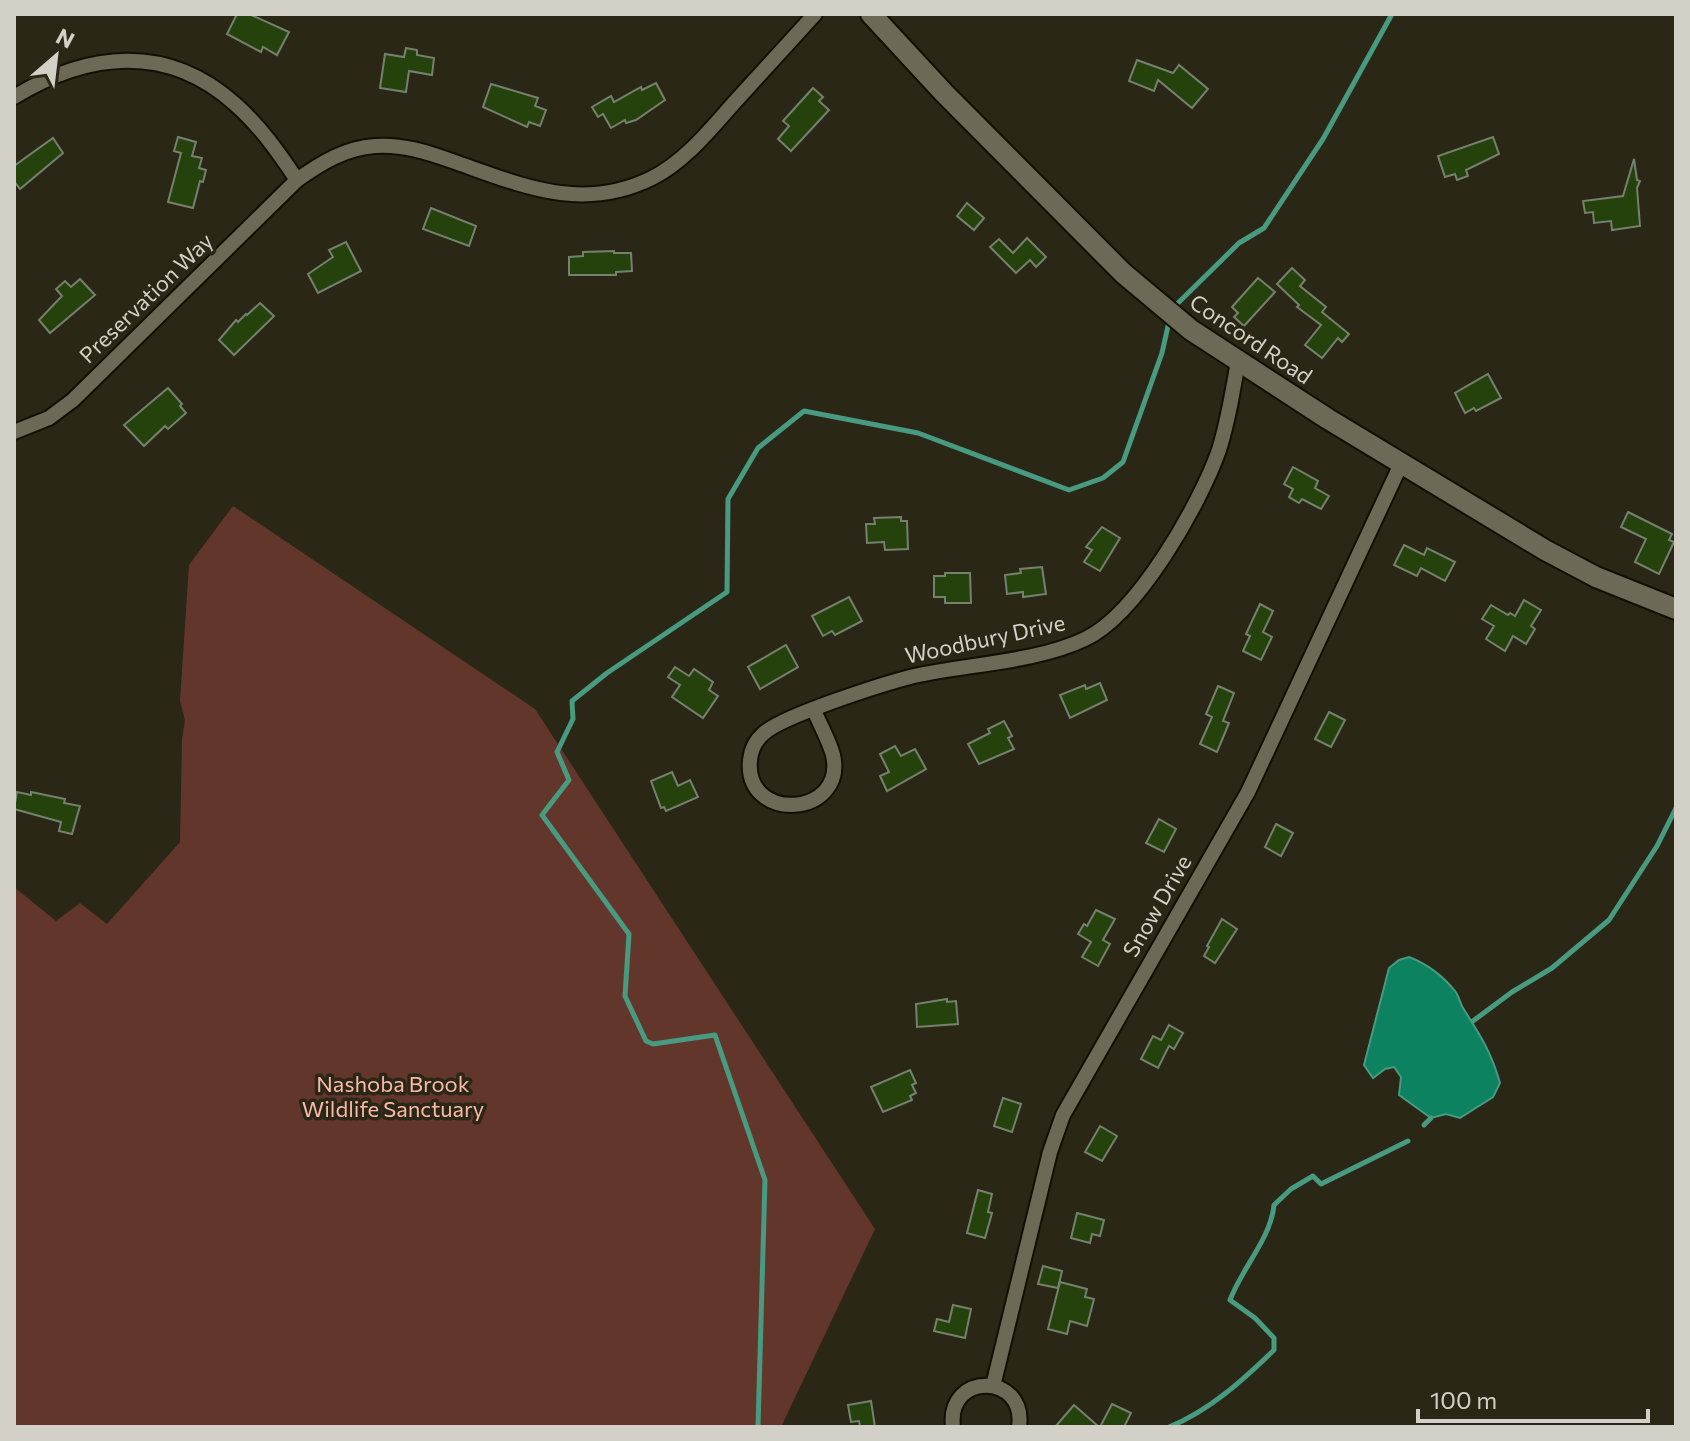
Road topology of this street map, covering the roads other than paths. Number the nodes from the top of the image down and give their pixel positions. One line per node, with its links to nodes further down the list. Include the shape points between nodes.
1 (815, 14): 4 (street, Preservation Way, via 689,150 632,187 560,195 392,146 342,153)
2 (871, 14): 5 (main road, Concord Road, via 1123,273)
3 (14, 97): 4 (street, via 55,75 102,62 174,67 237,106)
4 (297, 180): 6 (street, Preservation Way, via 73,400 49,418)
5 (1238, 361): 7 (main road, Concord Road); 9 (street, Woodbury Drive, via 1230,410 1205,484 1148,579 1109,624 1059,650 910,677)
6 (14, 432)
7 (1401, 464): 8 (main road, Concord Road, via 1570,564); 10 (street, Snow Drive, via 1248,792 1063,1115)
8 (1676, 609)
9 (814, 710): 9 (street, Woodbury Drive, via 764,732 751,753 752,778 777,804 813,800 830,782 834,757)
10 (993, 1386): 11 (street, via 962,1394 952,1414); 12 (street, via 1012,1397)
11 (953, 1427)
12 (1019, 1427)

